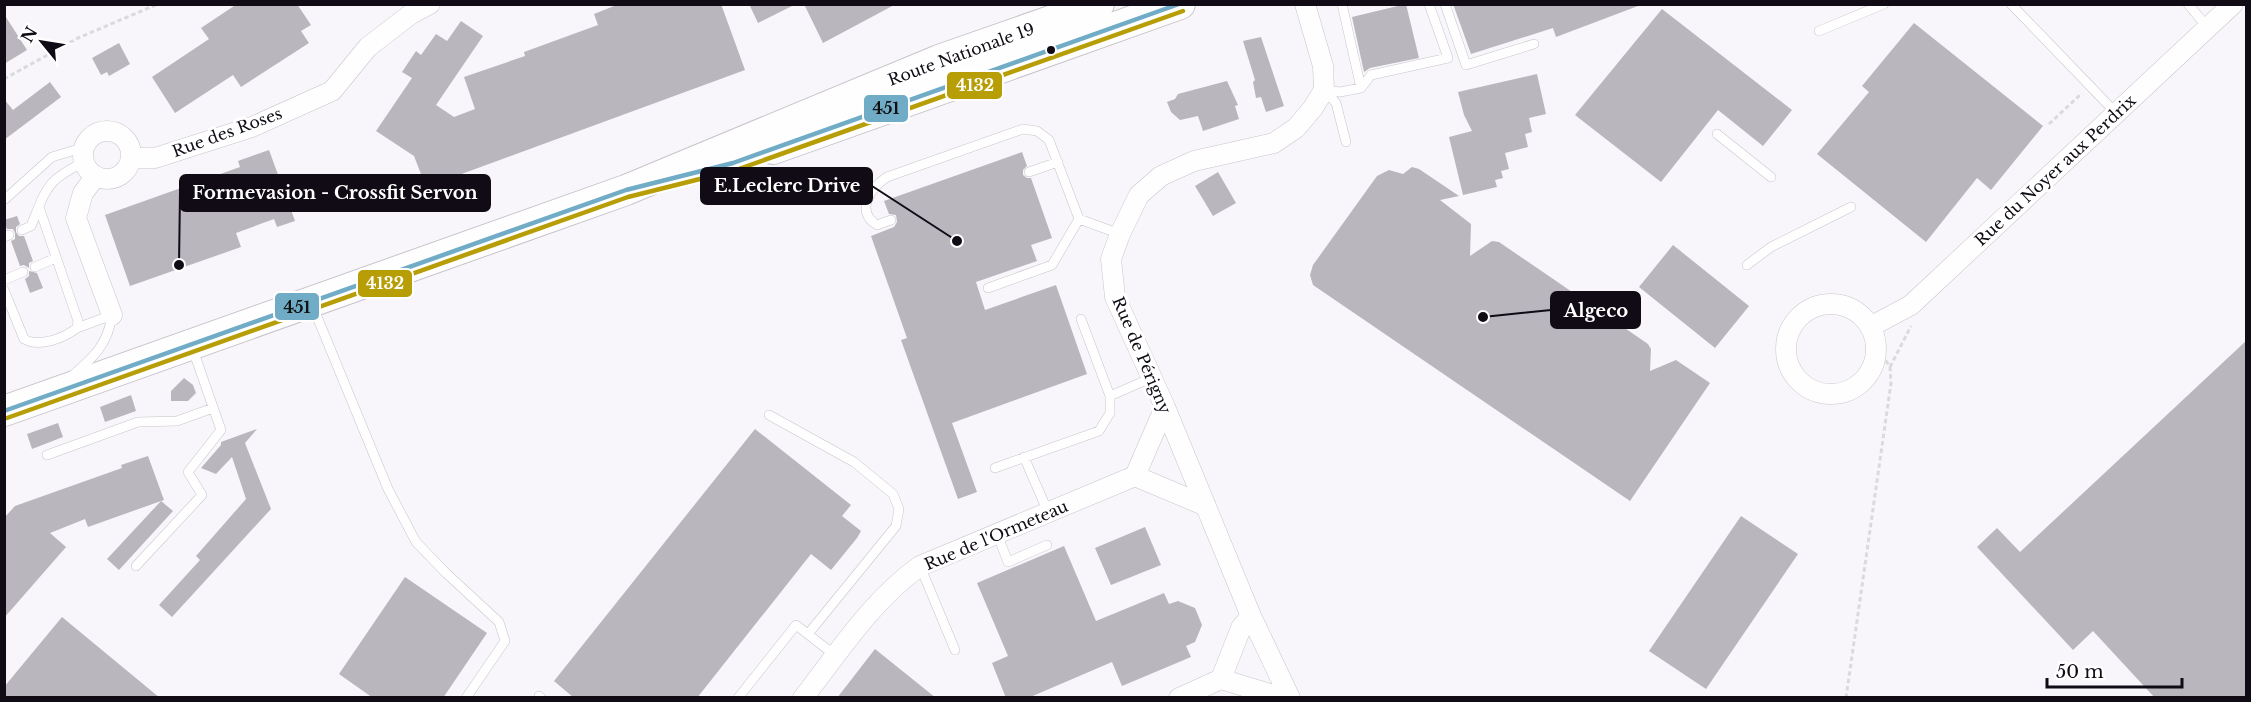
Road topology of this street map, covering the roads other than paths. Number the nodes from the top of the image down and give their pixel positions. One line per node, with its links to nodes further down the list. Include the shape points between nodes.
1 (430, 4): 20 (street, Rue des Roses, via 368,47 332,91 252,127 155,158)
2 (1099, 4): 25 (main road, Route Nationale 19, via 939,60)
3 (1180, 4): 25 (main road, Route Nationale 19, via 733,163)
4 (1305, 4): 16 (street, via 1323,66)
5 (1342, 4): 15 (lane)
6 (1429, 4): 15 (lane, via 1448,58 1371,75)
7 (1445, 4): 14 (lane, via 1466,64)
8 (1884, 4): 13 (lane)
9 (2011, 4): 17 (lane)
10 (2188, 4): 12 (lane)
11 (2233, 4): 12 (street, Rue du Noyer aux Perdrix)
12 (2208, 28): 17 (street, Rue du Noyer aux Perdrix)
13 (1819, 31)
14 (1534, 44)
15 (1361, 88): 16 (lane)
16 (1324, 90): 19 (lane, via 1336,103); 32 (street, Rue de Périgny, via 1296,128 1274,143 1194,161 1161,176 1139,195)
17 (2116, 113): 44 (street, Rue du Noyer aux Perdrix)
18 (1717, 134): 24 (lane)
19 (1346, 142)
20 (131, 158): 21 (street, via 118,176 103,178); 21 (street, via 128,143 109,131 95,135)
21 (88, 161): 26 (lane, via 52,157); 27 (lane, via 63,172 47,186); 41 (street, via 76,218)
22 (1058, 162): 23 (lane); 29 (lane); 30 (lane, via 1049,140 1037,131 1023,129 981,143 878,182 865,204 866,214 877,225)
23 (1029, 172)
24 (1771, 177)
25 (626, 190): 40 (main road, Route Nationale 19)
26 (4, 200)
27 (39, 207): 31 (lane, via 31,226); 33 (lane)
28 (1851, 207): 34 (lane, via 1772,247)
29 (1079, 219): 32 (lane); 38 (lane, via 1052,265)
30 (891, 220)
31 (22, 230)
32 (1120, 234): 46 (street, Rue de Périgny, via 1111,258 1115,297)
33 (56, 258): 35 (lane); 43 (lane)
34 (1747, 265)
35 (35, 267)
36 (22, 272): 37 (lane)
37 (4, 279)
38 (988, 288)
39 (4, 290): 43 (lane, via 24,339 31,343 39,344)
40 (311, 302): 45 (main road, Route Nationale 19); 68 (lane, via 388,489 416,542 499,622 505,641)
41 (112, 315): 43 (lane); 47 (lane, via 97,354)
42 (1081, 319): 48 (lane)
43 (77, 328)
44 (1873, 336): 44 (street, via 1855,311 1824,305 1814,308 1793,326 1787,344 1788,362 1797,379 1812,390 1840,393 1864,380 1874,363)
45 (191, 345): 47 (main road, Route Nationale 19); 50 (lane)
46 (1152, 378): 48 (lane); 49 (street, Rue de Périgny)
47 (51, 394): 51 (main road, Route Nationale 19)
48 (1110, 396): 54 (lane, via 1110,413 1099,431)
49 (1164, 406): 56 (street); 57 (street, Rue de Périgny)
50 (213, 408): 53 (lane, via 177,421 138,422); 61 (lane, via 221,430 188,472 202,495)
51 (4, 411)
52 (769, 415): 64 (lane, via 854,462 893,494 899,509 896,526)
53 (47, 455)
54 (1024, 458): 55 (lane); 58 (lane)
55 (995, 468)
56 (1135, 476): 57 (street); 58 (street, Rue de l'Ormeteau)
57 (1206, 506): 63 (street, Rue de Périgny)
58 (1048, 512): 59 (street, Rue de l'Ormeteau)
59 (996, 534): 60 (lane, via 1008,562); 62 (street, Rue de l'Ormeteau)
60 (1047, 545)
61 (136, 566)
62 (920, 566): 65 (lane); 66 (street, Rue de l'Ormeteau, via 899,580 876,604)
63 (1251, 616): 67 (street, via 1241,627); 73 (street, Rue de Périgny)
64 (808, 634): 66 (lane); 69 (lane, via 796,625)
65 (955, 650)
66 (836, 656): 70 (street, Rue de l'Ormeteau)
67 (1221, 679): 71 (street); 72 (street)
68 (466, 698)
69 (738, 698)
70 (803, 698)
71 (1179, 698)
72 (1283, 698)
73 (1290, 698)

